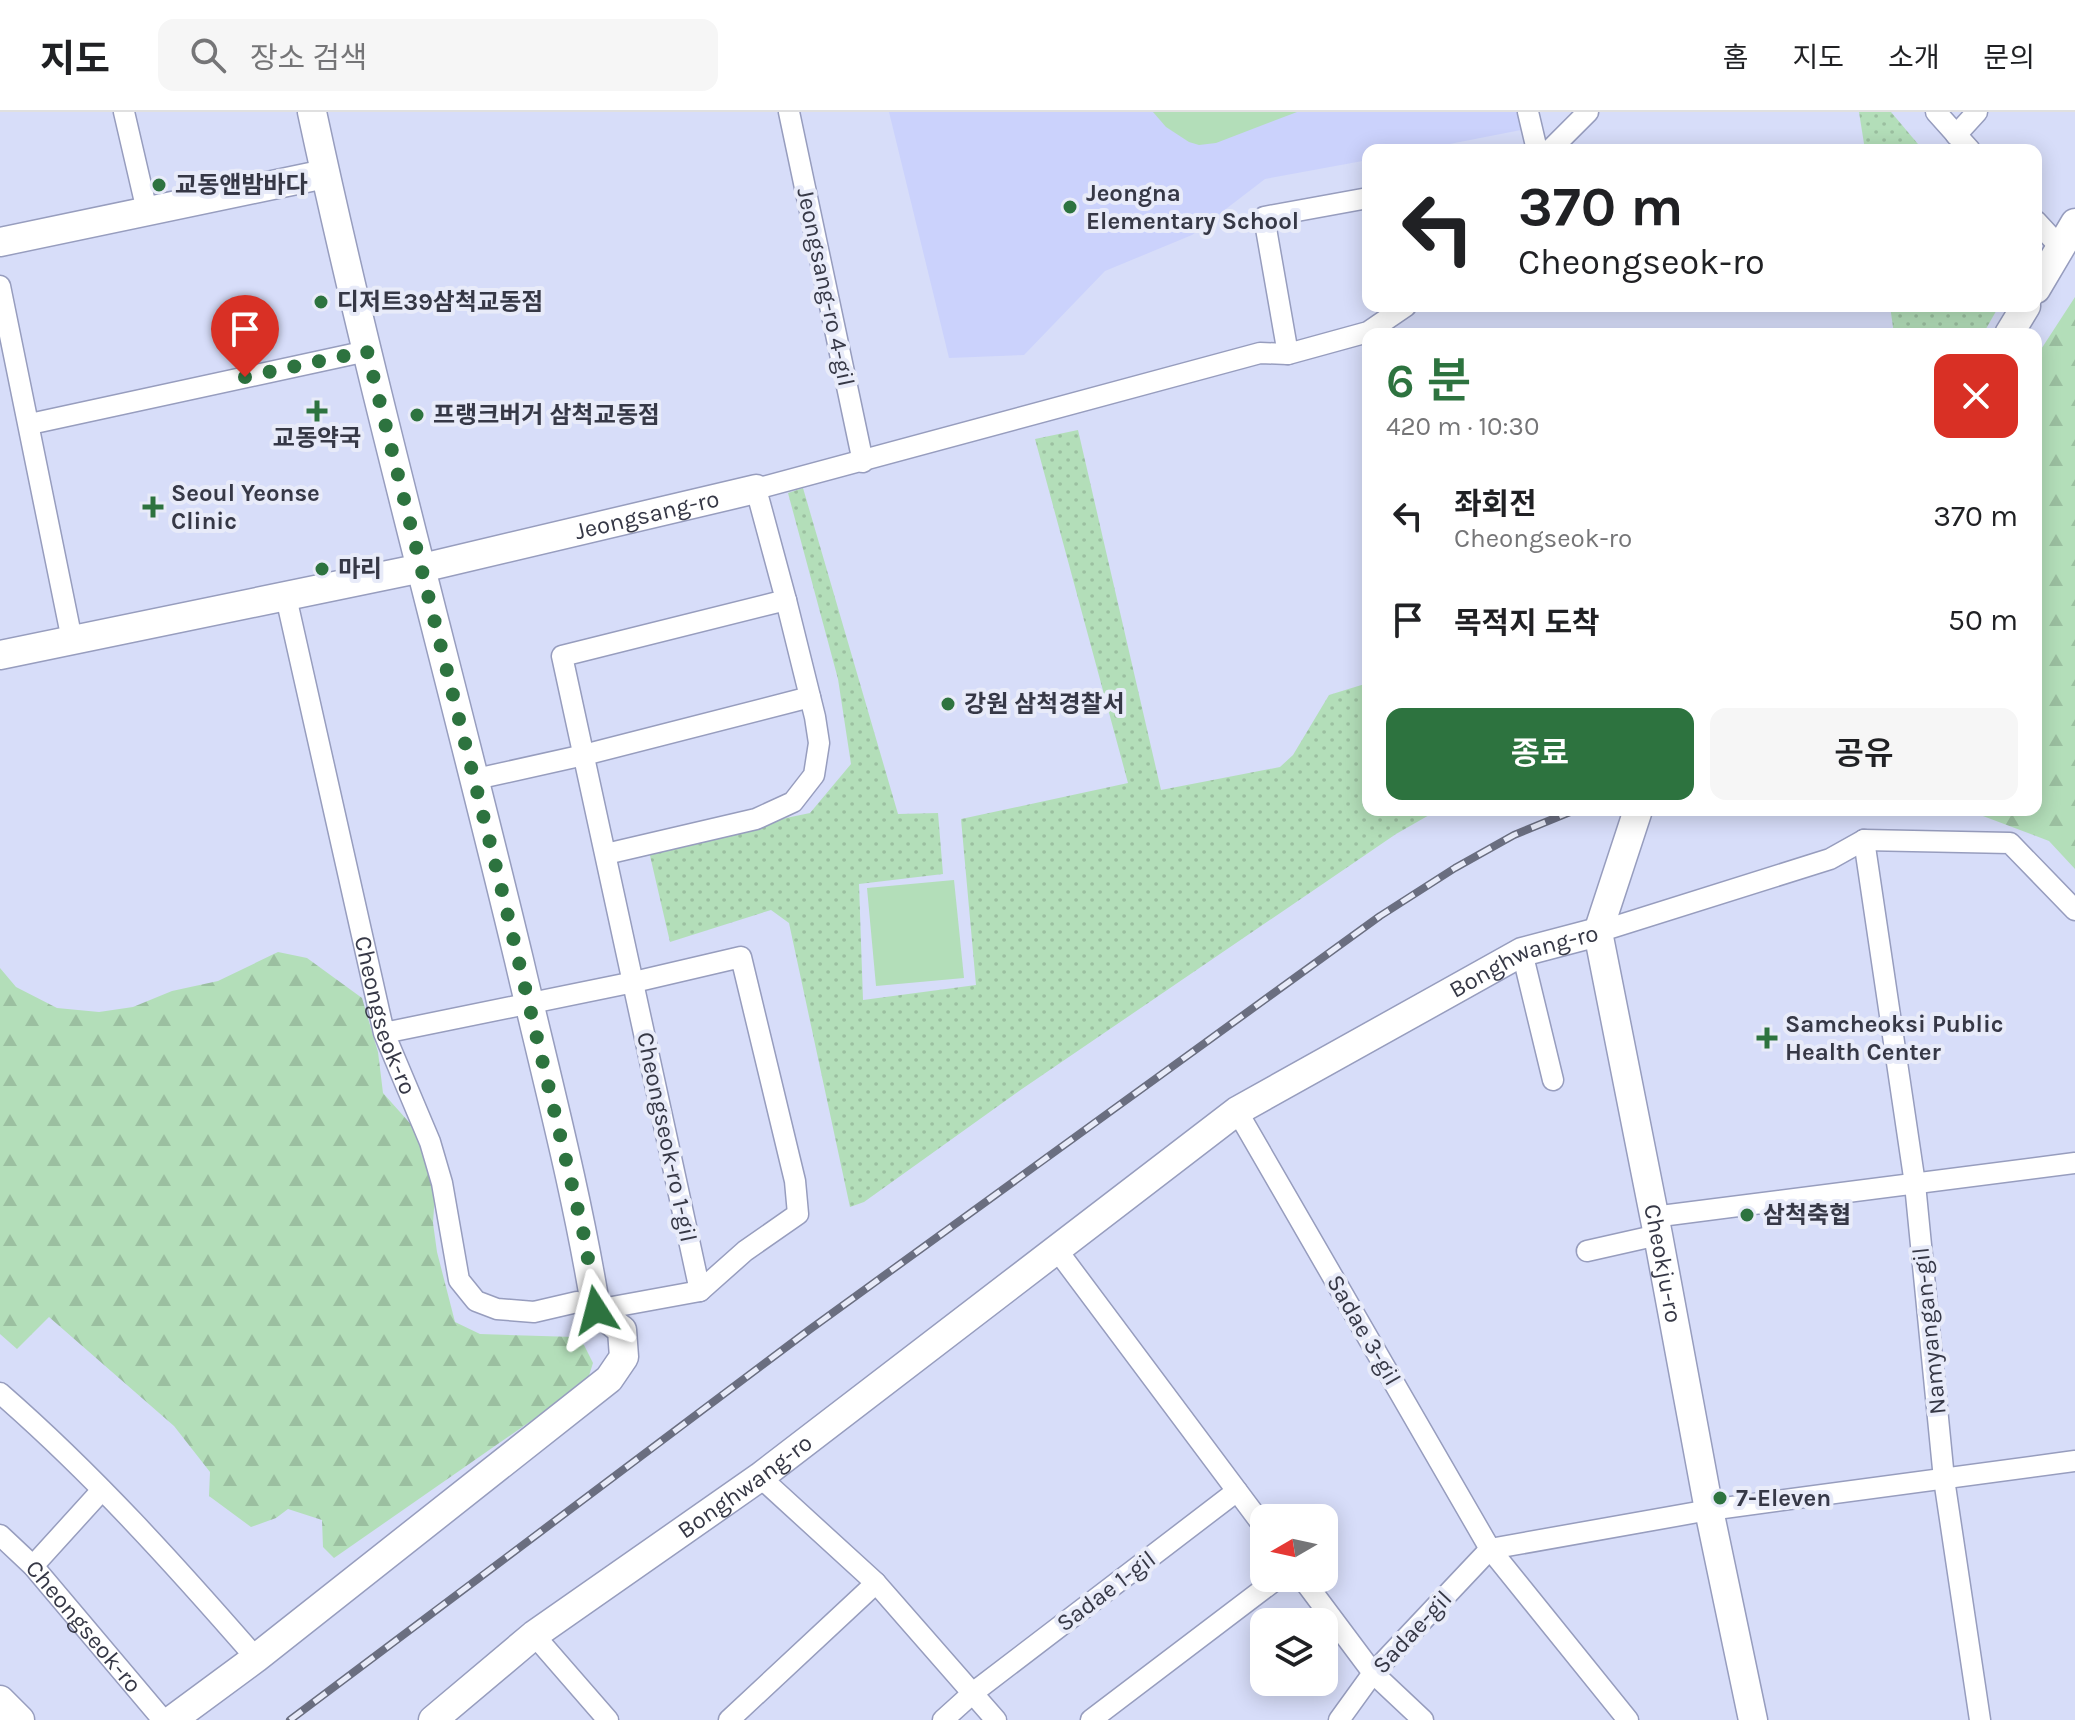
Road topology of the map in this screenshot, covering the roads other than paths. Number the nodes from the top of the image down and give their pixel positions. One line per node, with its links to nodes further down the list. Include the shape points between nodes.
1 (124, 112): 13 (street)
2 (312, 112): 11 (street)
3 (789, 112): 26 (street, Jeongsang-ro 4-gil)
4 (1528, 112): 9 (street)
5 (1588, 112): 10 (street)
6 (1936, 112): 8 (street)
7 (1977, 112): 8 (street)
8 (1963, 142)
9 (1536, 144)
10 (1556, 144)
11 (325, 174): 13 (street); 23 (street)
12 (1362, 199): 24 (street, via 1264,217)
13 (147, 211): 16 (street)
14 (2075, 223): 17 (street)
15 (2042, 227): 17 (street)
16 (0, 242)
17 (2061, 248): 18 (street)
18 (2042, 279)
19 (0, 286): 25 (street)
20 (1397, 312): 21 (street, Jeongsang-ro)
21 (1374, 328)
22 (1362, 334): 24 (street, Jeongsang-ro)
23 (367, 351): 25 (street); 28 (street)
24 (1288, 354): 26 (street, Jeongsang-ro, via 1260,353)
25 (30, 424): 31 (street)
26 (863, 462): 27 (street, Jeongsang-ro)
27 (756, 489): 28 (street, Jeongsang-ro); 30 (street)
28 (422, 568): 29 (street, Jeongsang-ro); 35 (street)
29 (286, 597): 31 (street, Jeongsang-ro); 44 (street, Cheongseok-ro)
30 (786, 600): 33 (street); 34 (street, Cheongseok-ro 1-gil, via 562,656)
31 (72, 640): 32 (street, Jeongsang-ro)
32 (0, 655)
33 (810, 697): 34 (street); 38 (street, via 819,743 814,775 793,802 756,819)
34 (584, 755): 35 (street); 38 (street, Cheongseok-ro 1-gil)
35 (476, 779): 43 (street)
36 (1636, 816): 40 (street, Cheokju-ro)
37 (1864, 840): 39 (street, via 2010,843); 40 (street, Bonghwang-ro, via 1830,859); 48 (street, Namyangan-gil)
38 (606, 854): 42 (street, Cheongseok-ro 1-gil)
39 (2075, 910)
40 (1598, 932): 41 (street, Bonghwang-ro); 49 (street, Cheokju-ro)
41 (1522, 952): 45 (street); 46 (street, Bonghwang-ro)
42 (634, 982): 43 (street); 52 (street, Cheongseok-ro 1-gil); 52 (street, via 741,957 795,1181 798,1214)
43 (529, 1004): 44 (street); 53 (street, via 585,1240)
44 (384, 1033): 53 (street, Cheongseok-ro, via 430,1142 459,1280 476,1301 497,1309 534,1312 577,1302)
45 (1553, 1080)
46 (1237, 1111): 50 (street, Bonghwang-ro); 63 (street, Sadae 3-gil)
47 (2075, 1163): 48 (street)
48 (1915, 1184): 49 (street); 57 (street, Namyangan-gil)
49 (1655, 1226): 51 (street); 61 (street, Cheokju-ro)
50 (1057, 1250): 56 (street, Bonghwang-ro); 59 (street)
51 (1587, 1251)
52 (700, 1291): 53 (street, Cheongseok-ro)
53 (596, 1310): 69 (street, via 622,1330 624,1357 609,1379)
54 (0, 1393): 58 (street)
55 (2075, 1461): 57 (street)
56 (760, 1477): 65 (street); 68 (street, Bonghwang-ro)
57 (1944, 1479): 61 (street); 86 (street, Namyangan-gil)
58 (102, 1490): 64 (street); 69 (street)
59 (1237, 1491): 60 (street); 71 (street, Sadae 1-gil)
60 (1250, 1508)
61 (1709, 1510): 63 (street); 85 (street, Cheokju-ro)
62 (0, 1535): 64 (street, Cheongseok-ro)
63 (1490, 1549): 70 (street, Sadae-gil); 84 (street)
64 (33, 1566): 74 (street, Cheongseok-ro)
65 (876, 1583): 71 (street); 78 (street)
66 (1260, 1592): 81 (street)
67 (1312, 1592): 70 (street)
68 (534, 1635): 76 (street, Bonghwang-ro); 77 (street)
69 (256, 1658): 75 (street)
70 (1373, 1673): 82 (street, Sadae-gil); 83 (street)
71 (974, 1692): 79 (street, Sadae 1-gil); 80 (street)
72 (0, 1700): 73 (street)
73 (20, 1720)
74 (163, 1720)
75 (172, 1720)
76 (433, 1720)
77 (608, 1720)
78 (729, 1720)
79 (943, 1720)
80 (996, 1720)
81 (1091, 1720)
82 (1339, 1720)
83 (1423, 1720)
84 (1628, 1720)
85 (1753, 1720)
86 (1980, 1720)

